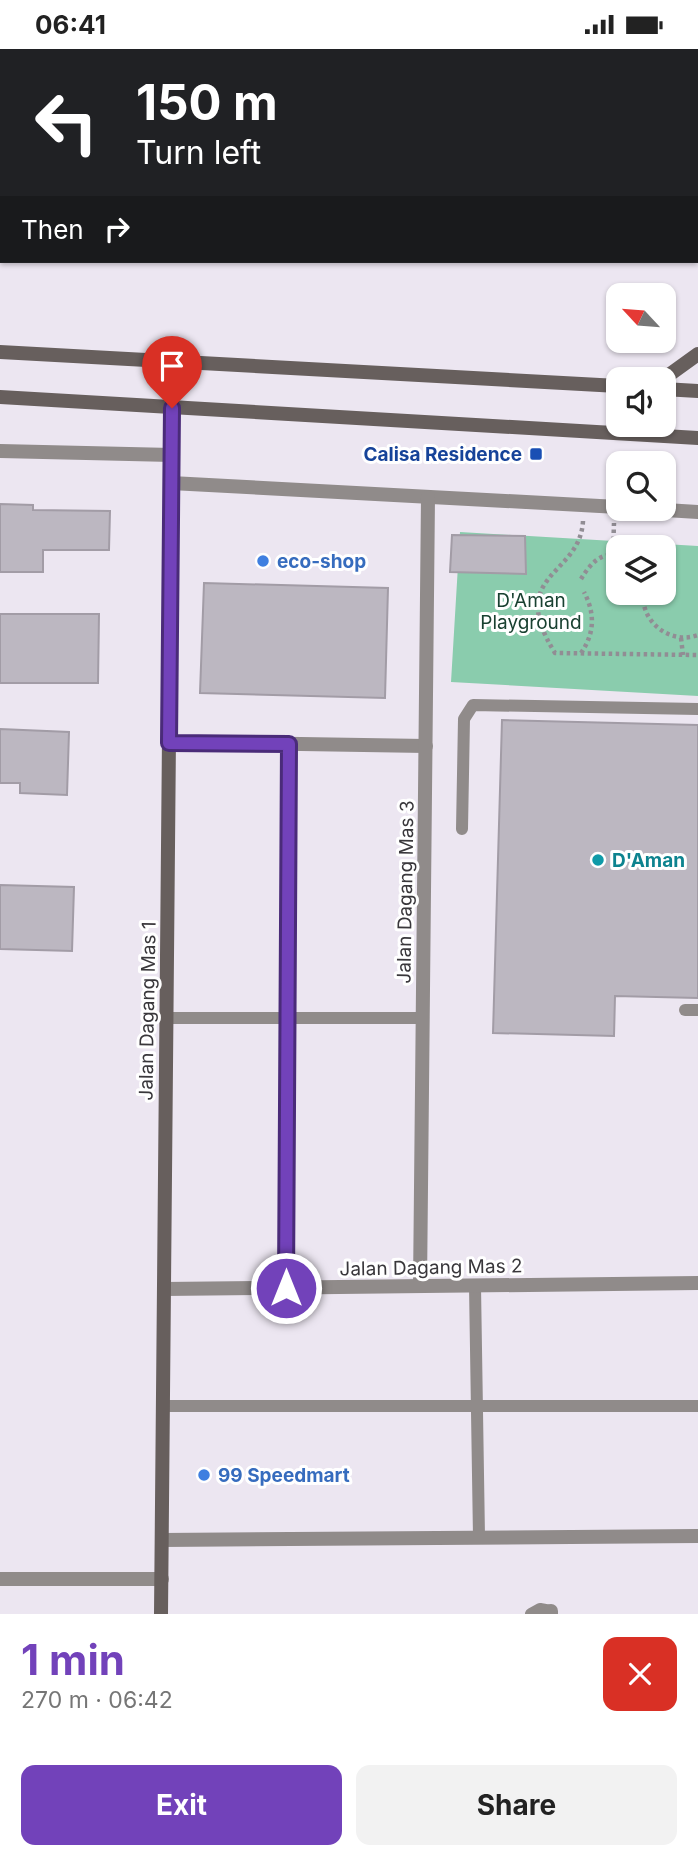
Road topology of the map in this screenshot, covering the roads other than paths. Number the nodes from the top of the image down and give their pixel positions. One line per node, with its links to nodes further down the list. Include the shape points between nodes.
1 (0, 352): 4 (main road)
2 (698, 354): 3 (main road)
3 (676, 370)
4 (606, 385)
5 (676, 390): 6 (main road)
6 (698, 391)
7 (0, 397): 8 (main road)
8 (172, 408): 9 (main road); 11 (main road, Jalan Dagang Mas 1)
9 (698, 438)
10 (0, 451): 11 (street)
11 (172, 455): 12 (main road, Jalan Dagang Mas 1)
12 (172, 483): 13 (street); 18 (main road, Jalan Dagang Mas 1)
13 (428, 497): 14 (street); 20 (street, Jalan Dagang Mas 3)
14 (606, 507)
15 (676, 511): 16 (street)
16 (698, 512)
17 (698, 709): 21 (lane, via 474,705 464,719)
18 (169, 743): 19 (street); 22 (main road, Jalan Dagang Mas 1)
19 (289, 744): 20 (street); 23 (lane)
20 (426, 745): 24 (street, Jalan Dagang Mas 3)
21 (462, 829)
22 (167, 1018): 23 (lane); 29 (main road, Jalan Dagang Mas 1)
23 (288, 1018): 24 (lane); 28 (lane)
24 (423, 1018): 26 (street, Jalan Dagang Mas 3)
25 (698, 1283): 27 (street, Jalan Dagang Mas 2)
26 (420, 1286): 27 (street, Jalan Dagang Mas 2); 28 (street, Jalan Dagang Mas 2)
27 (475, 1286): 31 (lane)
28 (286, 1288): 29 (street, Jalan Dagang Mas 2)
29 (164, 1289): 30 (main road, Jalan Dagang Mas 1)
30 (163, 1406): 31 (lane); 35 (main road, Jalan Dagang Mas 1)
31 (477, 1406): 32 (lane); 34 (lane)
32 (698, 1406)
33 (698, 1536): 34 (street)
34 (479, 1537): 35 (street)
35 (162, 1539): 37 (main road, Jalan Dagang Mas 1)
36 (0, 1579): 37 (street)
37 (162, 1579): 39 (main road, Jalan Dagang Mas 1)
38 (551, 1613): 40 (lane, via 540,1609)
39 (161, 1614)
40 (531, 1614)

